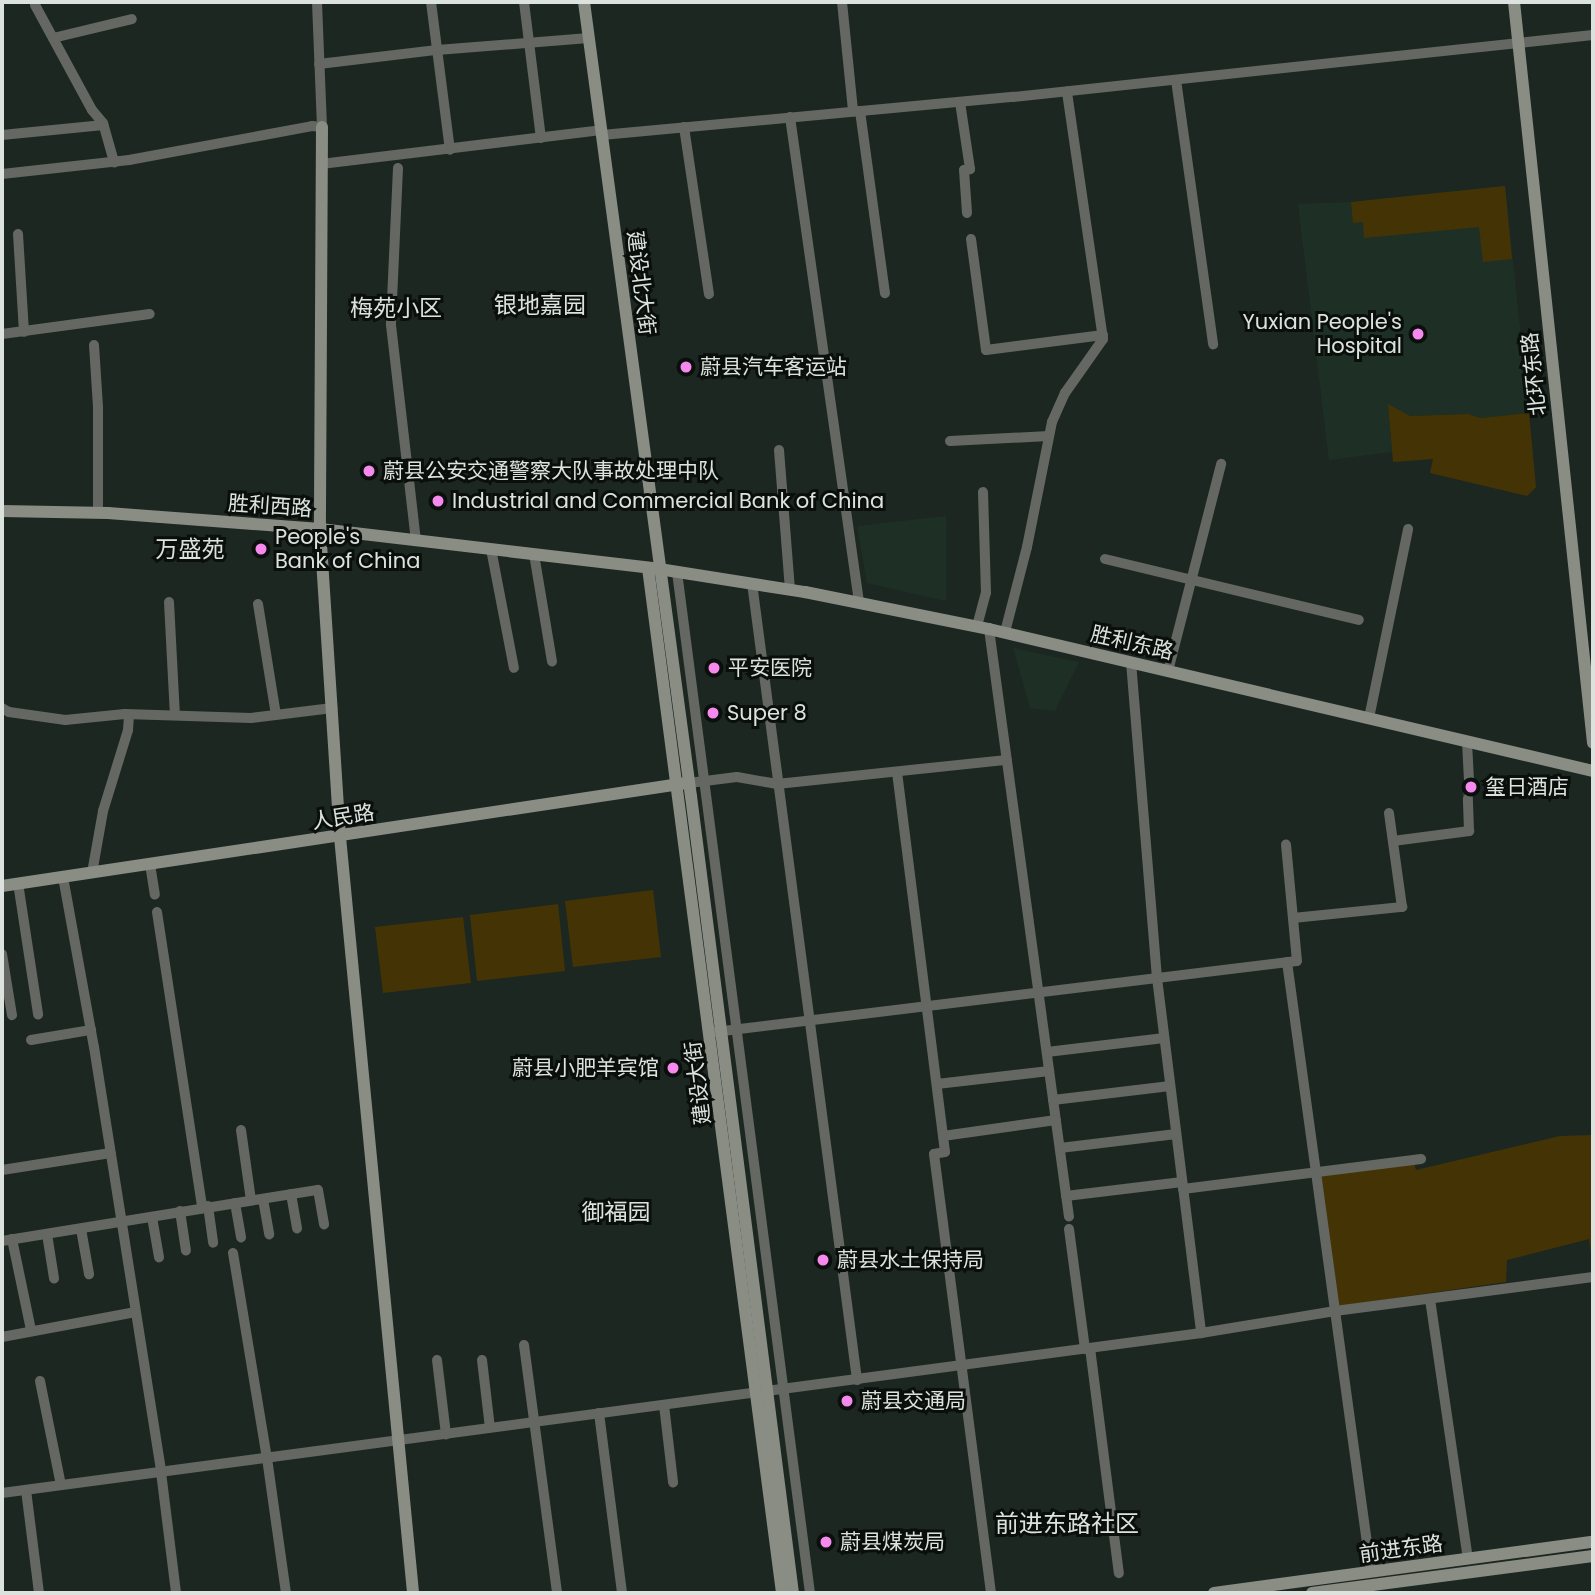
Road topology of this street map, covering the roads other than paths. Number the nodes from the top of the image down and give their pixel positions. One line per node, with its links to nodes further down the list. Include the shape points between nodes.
1 (317, 2): 15 (street)
2 (431, 2): 14 (street)
3 (524, 2): 12 (street)
4 (584, 2): 11 (main road, 建设北大街)
5 (842, 2): 19 (street)
6 (1514, 2): 13 (main road, 北环东路)
7 (35, 5): 10 (street)
8 (132, 19): 10 (street)
9 (1593, 35): 13 (street)
10 (53, 38): 21 (street)
11 (589, 38): 12 (street); 24 (main road, 建设北大街)
12 (529, 41): 14 (street); 26 (street)
13 (1518, 41): 16 (street); 78 (main road, 北环东路)
14 (437, 50): 15 (street); 27 (street)
15 (319, 64): 22 (street)
16 (1176, 80): 17 (street); 41 (street)
17 (1067, 92): 18 (street); 40 (street)
18 (960, 102): 19 (street); 32 (street, via 970,169 964,170)
19 (856, 111): 20 (street); 35 (street)
20 (790, 117): 23 (street); 62 (street)
21 (104, 125): 25 (street); 28 (street)
22 (321, 127): 28 (street); 29 (main road)
23 (684, 127): 24 (street); 36 (street)
24 (602, 133): 26 (street); 56 (main road, 建设北大街)
25 (2, 135)
26 (541, 138): 27 (street)
27 (450, 150): 29 (street)
28 (114, 162): 31 (street)
29 (321, 164): 50 (main road)
30 (398, 168): 52 (street, via 391,325)
31 (2, 174)
32 (967, 213)
33 (18, 234): 38 (street)
34 (971, 239): 40 (street, via 986,350)
35 (886, 293)
36 (709, 294)
37 (150, 314): 38 (street)
38 (24, 332): 39 (street)
39 (2, 334)
40 (1103, 335): 43 (street, via 1065,393)
41 (1213, 344)
42 (94, 345): 49 (street)
43 (1049, 436): 44 (street); 66 (street)
44 (950, 441)
45 (779, 450): 60 (street)
46 (1221, 464): 58 (street)
47 (983, 492): 65 (street)
48 (2, 511): 49 (main road, 胜利西路)
49 (98, 513): 50 (main road, 胜利西路)
50 (320, 529): 52 (main road, 胜利西路); 72 (main road)
51 (1408, 529): 76 (street)
52 (416, 541): 53 (main road, 胜利西路)
53 (491, 549): 54 (main road, 胜利西路); 69 (street)
54 (534, 554): 56 (main road, 胜利西路); 67 (street)
55 (1105, 559): 58 (street)
56 (654, 569): 57 (main road, 胜利东路); 84 (main road, 建设大街)
57 (677, 572): 59 (main road, 胜利东路); 83 (street)
58 (1192, 580): 64 (street); 70 (street)
59 (752, 583): 60 (main road, 胜利东路); 85 (street)
60 (790, 589): 62 (main road, 胜利东路)
61 (169, 603): 74 (street)
62 (859, 603): 65 (main road, 胜利东路)
63 (258, 604): 75 (street)
64 (1359, 620)
65 (983, 627): 66 (main road, 胜利东路); 79 (street)
66 (1005, 632): 68 (main road, 胜利东路)
67 (552, 661)
68 (1131, 662): 70 (main road, 胜利东路); 101 (street)
69 (514, 668)
70 (1168, 671): 76 (main road, 胜利东路)
71 (2, 708): 73 (street, via 65,720)
72 (332, 708): 75 (street); 88 (main road)
73 (129, 715): 74 (street); 92 (street)
74 (175, 715): 75 (street)
75 (276, 715)
76 (1369, 718): 77 (main road, 胜利东路)
77 (1467, 741): 80 (main road, 胜利东路); 82 (street)
78 (1593, 743)
79 (1007, 760): 81 (street); 102 (street)
80 (1593, 771)
81 (897, 772): 85 (street); 103 (street)
82 (1469, 779)
83 (703, 781): 84 (street); 85 (street, via 737,776); 107 (street)
84 (684, 784): 88 (main road, 人民路); 109 (main road, 建设大街)
85 (777, 784): 106 (street)
86 (1468, 799): 89 (street, via 1469,831)
87 (1389, 813): 89 (street)
88 (340, 838): 91 (main road, 人民路); 172 (main road)
89 (1393, 841): 98 (street, via 1402,907)
90 (1286, 845): 98 (street)
91 (150, 864): 92 (main road, 人民路); 96 (street)
92 (92, 873): 93 (main road, 人民路)
93 (63, 877): 94 (main road, 人民路); 108 (street)
94 (18, 883): 95 (main road, 人民路); 104 (street)
95 (2, 886)
96 (155, 895)
97 (157, 912): 132 (street)
98 (1293, 918): 100 (street, via 1297,961)
99 (2, 954): 105 (street)
100 (1287, 962): 101 (street); 125 (street)
101 (1157, 978): 102 (street); 110 (street)
102 (1039, 993): 103 (street); 112 (street)
103 (927, 1007): 106 (street); 114 (street)
104 (38, 1014)
105 (12, 1015)
106 (810, 1021): 107 (street); 163 (street)
107 (736, 1029): 109 (street); 165 (street)
108 (91, 1030): 111 (street); 122 (street)
109 (716, 1032): 166 (main road, 建设大街)
110 (1164, 1038): 112 (street); 115 (street)
111 (31, 1040)
112 (1047, 1052): 113 (street)
113 (1049, 1071): 114 (street); 116 (street)
114 (937, 1084): 120 (street)
115 (1170, 1086): 116 (street); 119 (street)
116 (1053, 1100): 117 (street)
117 (1056, 1120): 120 (street); 121 (street)
118 (240, 1130): 130 (street)
119 (1176, 1134): 121 (street); 126 (street)
120 (943, 1136): 162 (street, via 945,1152 934,1154)
121 (1060, 1148): 128 (street)
122 (110, 1153): 124 (street); 136 (street)
123 (1421, 1159): 125 (street)
124 (2, 1170)
125 (1316, 1172): 126 (street); 153 (street)
126 (1183, 1186): 128 (street); 156 (street)
127 (291, 1194): 129 (street); 137 (street, via 318,1190); 138 (street)
128 (1066, 1196): 135 (street)
129 (263, 1199): 130 (street); 142 (street)
130 (251, 1200): 131 (street)
131 (235, 1203): 132 (street); 143 (street)
132 (205, 1206): 133 (street); 145 (street)
133 (180, 1211): 134 (street); 146 (street)
134 (152, 1217): 136 (street); 148 (street)
135 (1069, 1217)
136 (122, 1223): 139 (street); 154 (street)
137 (324, 1224)
138 (297, 1228)
139 (81, 1229): 141 (street); 149 (street)
140 (1069, 1229): 159 (street)
141 (47, 1234): 144 (street); 151 (street)
142 (269, 1234)
143 (241, 1237)
144 (7, 1240): 155 (street)
145 (213, 1243)
146 (186, 1251)
147 (233, 1253): 173 (street)
148 (159, 1257)
149 (89, 1274)
150 (1593, 1277): 152 (street)
151 (54, 1278)
152 (1430, 1299): 153 (street); 181 (street)
153 (1335, 1311): 156 (street); 182 (street)
154 (136, 1312): 155 (street); 174 (street)
155 (31, 1330): 157 (street)
156 (1201, 1334): 159 (street)
157 (2, 1337)
158 (524, 1345): 169 (street)
159 (1087, 1349): 162 (street); 183 (street)
160 (437, 1360): 171 (street)
161 (482, 1360): 170 (street)
162 (962, 1366): 163 (street); 193 (street)
163 (857, 1380): 165 (street)
164 (40, 1381): 176 (street)
165 (783, 1389): 166 (street); 192 (street)
166 (760, 1392): 167 (street); 190 (main road, 建设大街); 191 (main road, 建设大街)
167 (664, 1405): 168 (street); 175 (street)
168 (600, 1413): 169 (street); 189 (street)
169 (535, 1422): 170 (street); 188 (street)
170 (490, 1428): 171 (street)
171 (446, 1434): 172 (street)
172 (400, 1440): 173 (street); 187 (main road)
173 (267, 1458): 174 (street); 186 (street)
174 (161, 1472): 176 (street); 185 (street)
175 (673, 1482)
176 (61, 1485): 177 (street)
177 (26, 1490): 178 (street); 184 (street)
178 (2, 1493)
179 (1593, 1542): 181 (main road, 前进东路)
180 (1593, 1556): 195 (main road, 前进东路)
181 (1468, 1559): 182 (main road, 前进东路)
182 (1371, 1572): 194 (main road, 前进东路)
183 (1119, 1573)
184 (39, 1593)
185 (176, 1593)
186 (286, 1593)
187 (414, 1593)
188 (557, 1593)
189 (622, 1593)
190 (782, 1593)
191 (793, 1593)
192 (810, 1593)
193 (991, 1593)
194 (1214, 1593)
195 (1312, 1593)

